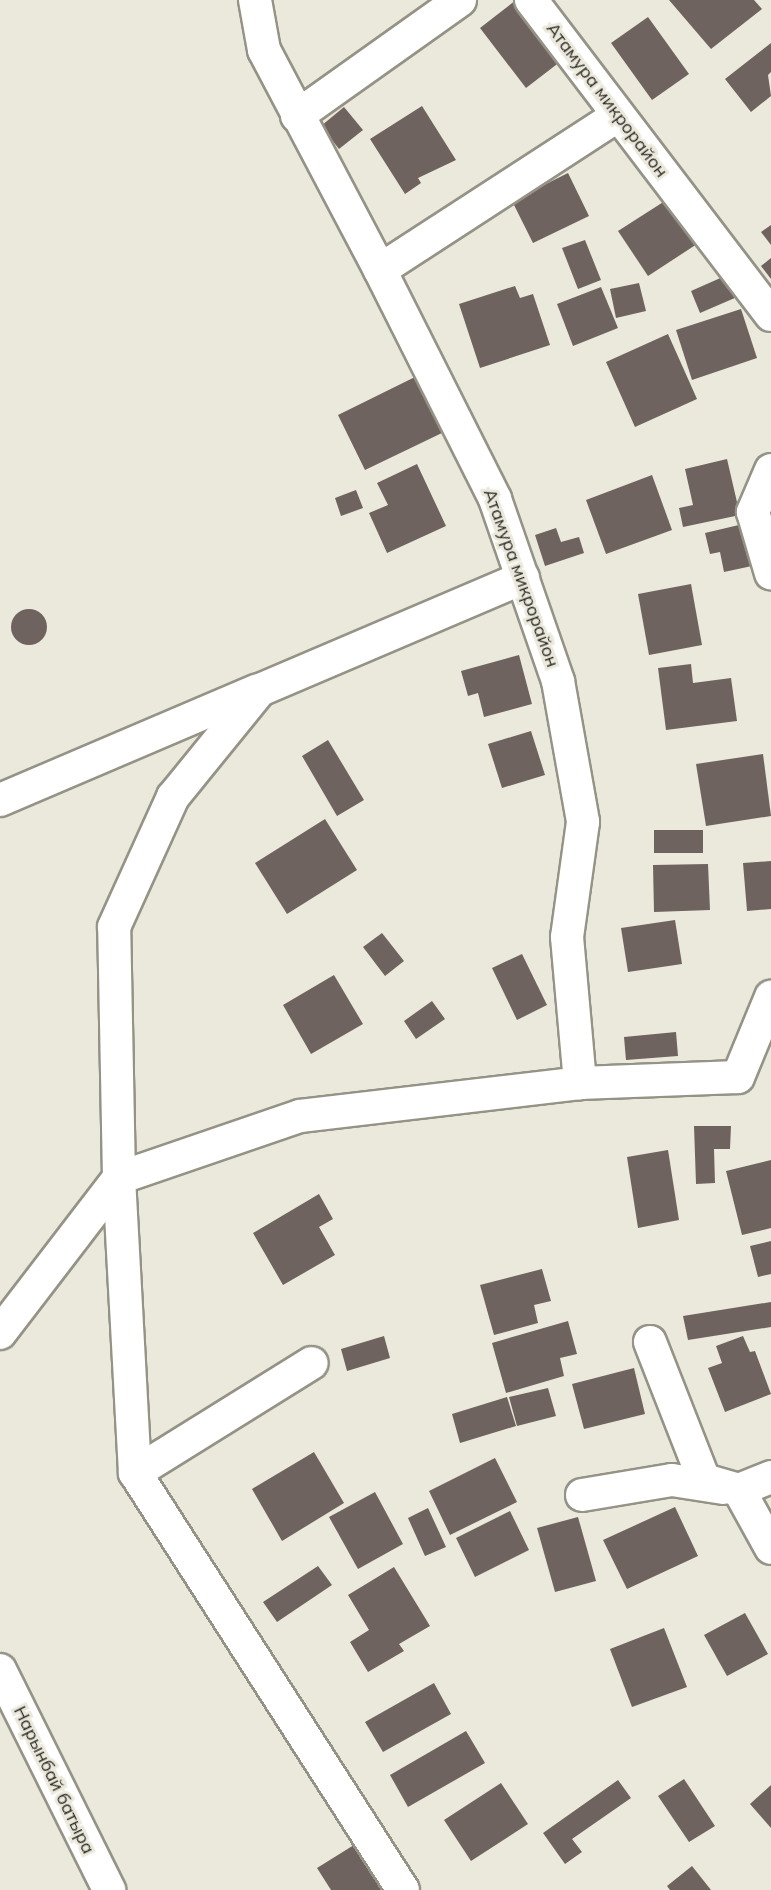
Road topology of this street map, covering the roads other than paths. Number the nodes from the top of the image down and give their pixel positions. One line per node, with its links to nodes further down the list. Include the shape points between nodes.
1 (255, 0): 4 (street, Атамура микрорайон, via 264,50)
2 (460, 0): 4 (street)
3 (531, 0): 5 (street, Атамура микрорайон)
4 (297, 116): 6 (street, Атамура микрорайон)
5 (617, 116): 6 (street); 7 (street, Атамура микрорайон)
6 (380, 270): 10 (street, Атамура микрорайон, via 495,500)
7 (771, 315)
8 (771, 470): 9 (street, via 753,512)
9 (771, 573)
10 (523, 579): 11 (street); 14 (street, Атамура микрорайон, via 558,681 583,822 567,937)
11 (260, 690): 12 (street); 15 (street, via 174,797 114,927)
12 (0, 800)
13 (771, 997): 14 (street, via 738,1077)
14 (579, 1083): 15 (street, via 300,1116)
15 (119, 1178): 16 (street); 19 (street)
16 (0, 1333)
17 (650, 1342): 21 (street, via 705,1480)
18 (312, 1363): 19 (street)
19 (135, 1473): 26 (street)
20 (771, 1477): 21 (street)
21 (739, 1490): 22 (street, via 672,1480); 23 (street)
22 (582, 1495)
23 (771, 1548)
24 (0, 1670): 25 (street, Нарынбай батыра)
25 (109, 1890)
26 (403, 1890)

